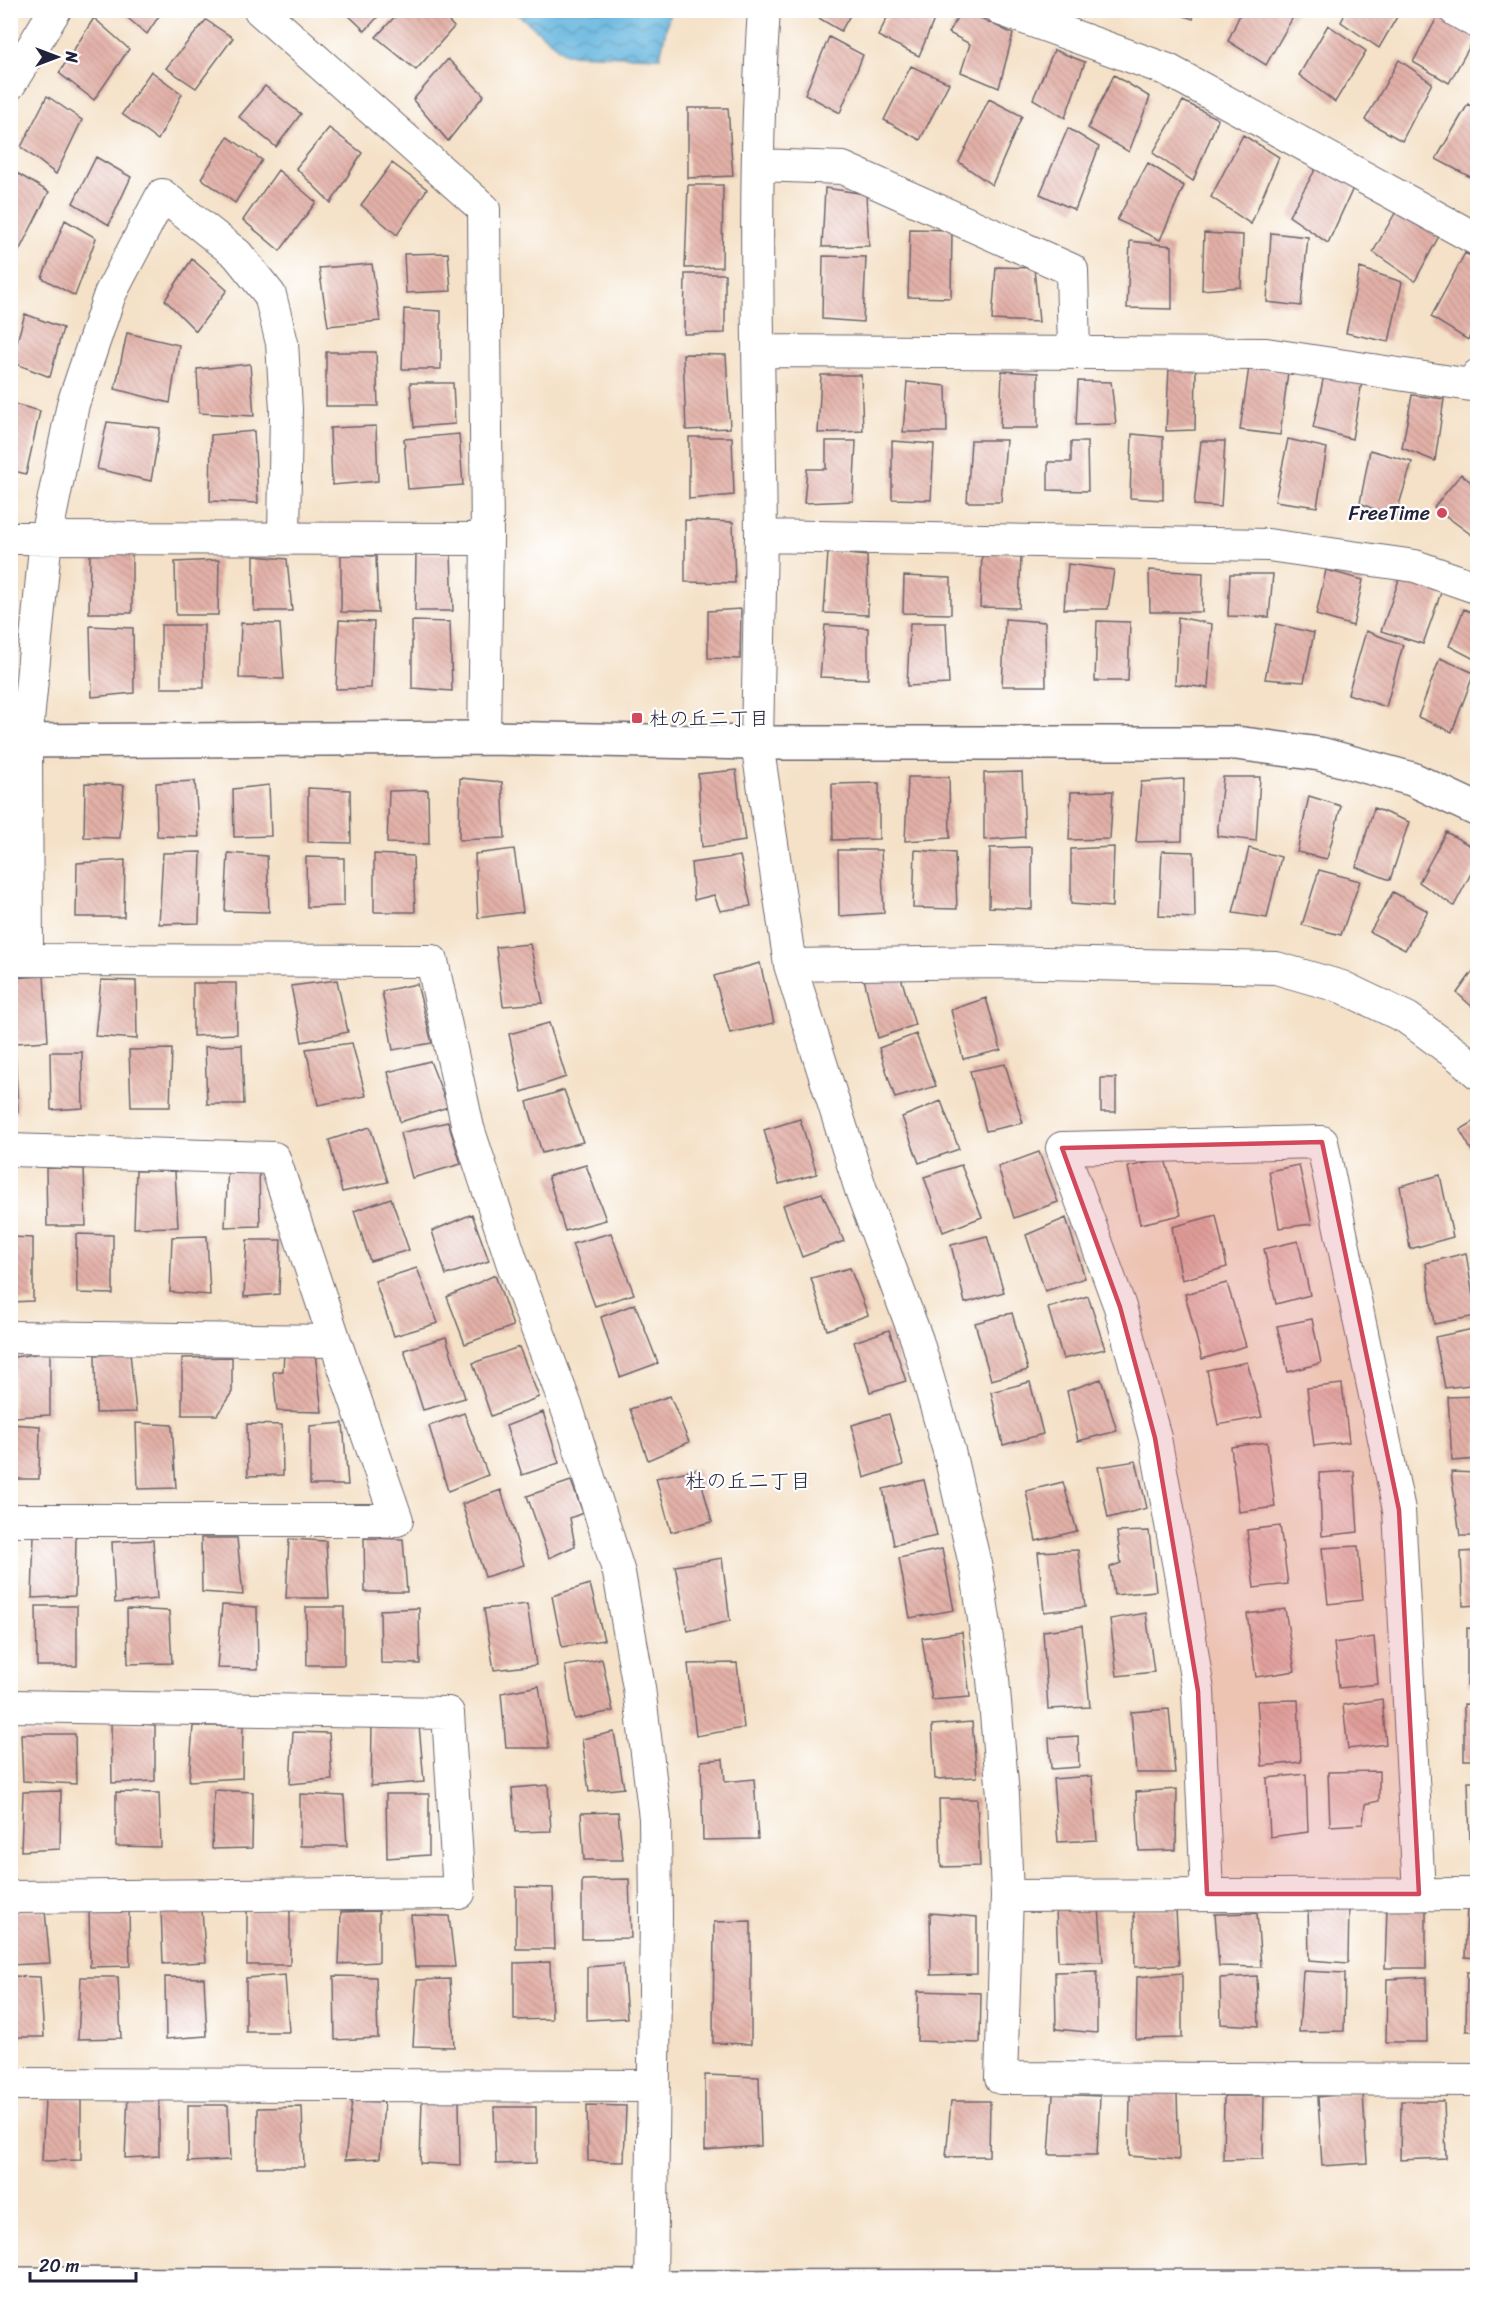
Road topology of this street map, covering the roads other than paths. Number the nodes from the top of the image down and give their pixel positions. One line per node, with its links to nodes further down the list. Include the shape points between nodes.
1 (55, 10): 7 (street)
2 (260, 10): 17 (street, via 484,209)
3 (764, 10): 8 (street)
4 (1002, 10): 9 (street, via 1168,70)
5 (1455, 10): 6 (street)
6 (1478, 23)
7 (10, 84)
8 (758, 165): 10 (street); 11 (street, via 843,168 1072,270)
9 (1478, 240)
10 (759, 351): 11 (street); 13 (street)
11 (1074, 352): 12 (street, via 1266,354 1471,385)
12 (1478, 375)
13 (761, 536): 18 (street, via 1268,545 1415,566); 21 (street)
14 (46, 537): 15 (street); 15 (street, via 73,404 110,294 162,195 237,254 270,295 282,343); 16 (street); 20 (street)
15 (284, 537): 17 (street)
16 (10, 538)
17 (487, 539): 19 (street)
18 (1478, 588)
19 (484, 738): 20 (street); 21 (street)
20 (18, 741): 23 (street)
21 (757, 743): 22 (street, via 1236,743 1320,754 1412,779); 24 (street)
22 (1478, 810)
23 (19, 960): 38 (street, via 432,961 468,1128 512,1262 568,1412 619,1573 639,1688 654,1818)
24 (790, 965): 25 (street, via 993,962 1276,968 1342,987 1407,1018); 34 (street, via 861,1190 917,1340 950,1450 977,1573 993,1679)
25 (1478, 1073)
26 (10, 1150): 28 (street, via 274,1158)
27 (10, 1337): 28 (street)
28 (335, 1341): 29 (street, via 397,1520)
29 (10, 1520)
30 (10, 1706): 35 (street, via 448,1713 459,1893)
31 (1207, 1894): 32 (street); 32 (street, via 1198,1691 1155,1438 1120,1307 1062,1148 1322,1142 1399,1510); 34 (street)
32 (1419, 1894): 33 (street)
33 (1478, 1894)
34 (1007, 1896): 36 (street, via 1001,2078)
35 (10, 1897)
36 (1478, 2080)
37 (10, 2084): 38 (street)
38 (654, 2086): 41 (street)
39 (10, 2284): 41 (street)
40 (1478, 2286): 41 (street)
41 (651, 2287)

